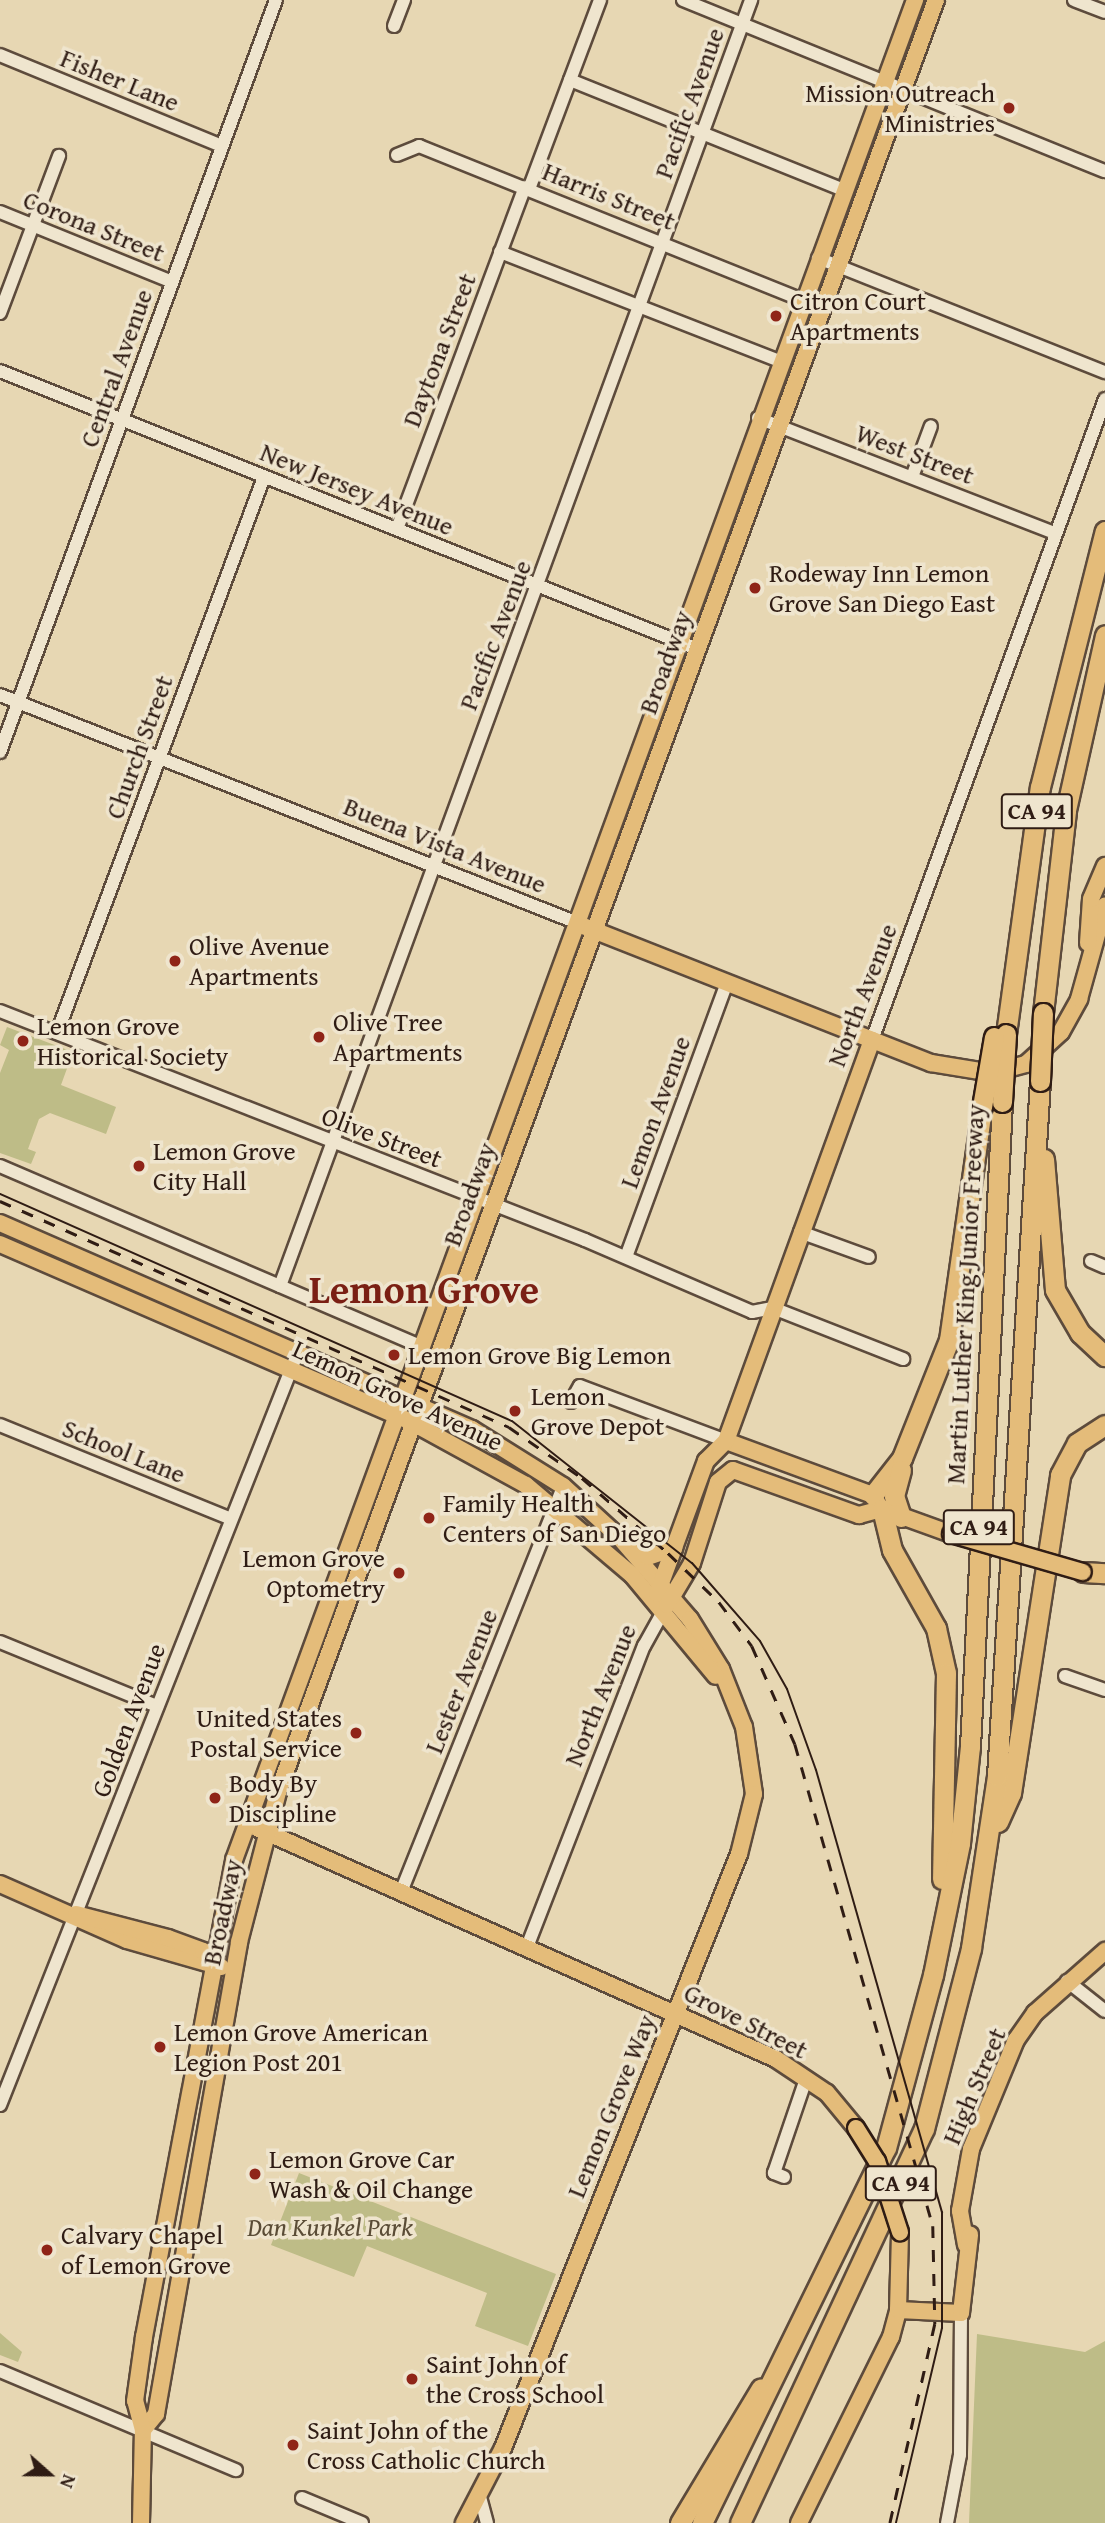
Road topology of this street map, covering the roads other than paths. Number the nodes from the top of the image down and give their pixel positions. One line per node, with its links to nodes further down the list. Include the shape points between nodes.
1 (276, 0): 17 (street, Central Avenue)
2 (404, 0): 11 (street)
3 (600, 0): 13 (street, Daytona Street)
4 (683, 0): 10 (street)
5 (751, 0): 10 (street, Pacific Avenue)
6 (915, 0): 14 (main road, Broadway)
7 (936, 0): 15 (main road, Broadway)
8 (1074, 0): 9 (street)
9 (1105, 12)
10 (743, 22): 14 (street); 16 (street, Pacific Avenue)
11 (394, 26)
12 (0, 55): 17 (street, Fisher Lane)
13 (570, 80): 16 (street); 21 (street, Daytona Street)
14 (886, 82): 15 (street); 22 (main road, Broadway)
15 (902, 89): 20 (street); 28 (main road, Broadway)
16 (702, 134): 22 (street); 25 (street, Pacific Avenue)
17 (222, 146): 29 (street, Central Avenue)
18 (397, 155): 21 (street, Harris Street, via 419,146)
19 (59, 156): 24 (street)
20 (1105, 171)
21 (528, 188): 25 (street, Harris Street); 26 (street, Daytona Street)
22 (843, 190): 27 (main road, Broadway)
23 (0, 212): 24 (street, Corona Street)
24 (33, 225): 29 (street, Corona Street); 32 (street)
25 (662, 242): 30 (street, Harris Street); 31 (street, Pacific Avenue)
26 (500, 252): 31 (street); 43 (street, Daytona Street)
27 (818, 258): 28 (street); 30 (main road, Broadway)
28 (838, 266): 35 (street); 39 (main road, Broadway)
29 (172, 282): 38 (street, Central Avenue)
30 (803, 300): 33 (main road, Broadway)
31 (639, 306): 33 (street); 46 (street, Pacific Avenue)
32 (0, 313)
33 (779, 361): 37 (main road, Broadway)
34 (0, 371): 38 (street, New Jersey Avenue)
35 (1105, 372)
36 (1105, 399): 45 (street, North Avenue)
37 (758, 418): 39 (street, West Street); 48 (main road, Broadway)
38 (121, 419): 41 (street, New Jersey Avenue); 51 (street, Central Avenue)
39 (778, 425): 42 (street, West Street); 49 (main road, Broadway)
40 (931, 426): 42 (street)
41 (264, 477): 43 (street, New Jersey Avenue); 53 (street, Church Street)
42 (912, 478): 45 (street, West Street)
43 (397, 529): 46 (street, New Jersey Avenue)
44 (1105, 531): 63 (highway, CA 94, via 1040,787 1010,998)
45 (1055, 533): 64 (street, North Avenue)
46 (539, 586): 48 (street, New Jersey Avenue); 55 (street, Pacific Avenue)
47 (1105, 635): 65 (highway, CA 94, bridge, via 1066,810 1043,1013)
48 (677, 641): 49 (street, New Jersey Avenue); 57 (main road, Broadway)
49 (697, 649): 58 (main road, Broadway)
50 (0, 695): 51 (street, Buena Vista Avenue)
51 (18, 702): 52 (street, Central Avenue); 53 (street, Buena Vista Avenue)
52 (0, 752)
53 (159, 758): 55 (street, Buena Vista Avenue); 62 (street, Church Street)
54 (1105, 866): 60 (main road, via 1091,899)
55 (434, 867): 57 (street, Buena Vista Avenue); 66 (street, Pacific Avenue)
56 (1105, 906): 60 (main road)
57 (575, 922): 58 (main road, Buena Vista Avenue); 68 (main road, Broadway)
58 (593, 930): 59 (main road, Buena Vista Avenue); 69 (main road, Broadway)
59 (727, 983): 64 (main road, Buena Vista Avenue); 74 (street, Lemon Avenue)
60 (1084, 984): 64 (main road, Buena Vista Avenue, via 1062,1032 1010,1070 946,1068)
61 (0, 1011): 62 (street, Olive Street)
62 (57, 1033): 66 (street, Olive Street)
63 (1000, 1035): 92 (highway, bridge, via 982,1107 957,1306 939,1372); 119 (highway, Martin Luther King Junior Freeway / CA 94, bridge, via 1002,1102 970,1747 960,1843)
64 (872, 1040): 71 (main road, North Avenue)
65 (1040, 1081): 81 (highway, via 1049,1266 1063,1311); 114 (highway, CA 94)
66 (333, 1142): 68 (street, Olive Street); 77 (street, Pacific Avenue)
67 (0, 1166): 77 (street)
68 (474, 1198): 69 (street, Olive Street); 79 (main road, Broadway)
69 (491, 1205): 74 (street, Olive Street); 86 (main road, Broadway)
70 (0, 1223): 80 (main road, Lemon Grove Avenue)
71 (800, 1231): 73 (street); 78 (main road, North Avenue)
72 (0, 1244): 83 (main road, Lemon Grove Avenue)
73 (869, 1257)
74 (626, 1258): 78 (street, Olive Street, via 752,1312)
75 (1091, 1261): 76 (street)
76 (1105, 1267)
77 (281, 1286): 79 (street)
78 (773, 1308): 82 (street, Olive Street); 91 (main road, North Avenue)
79 (419, 1346): 84 (main road, Broadway)
80 (298, 1352): 83 (street, Golden Avenue); 84 (main road, Lemon Grove Avenue)
81 (1105, 1356)
82 (903, 1359)
83 (291, 1370): 87 (main road, Lemon Grove Avenue); 100 (street, Golden Avenue)
84 (401, 1398): 86 (main road, Lemon Grove Avenue); 87 (main road, Broadway)
85 (570, 1402): 91 (street, via 580,1386)
86 (418, 1405): 88 (main road, Broadway); 95 (main road, Lemon Grove Avenue, via 472,1429)
87 (395, 1415): 88 (main road, Lemon Grove Avenue); 112 (main road, Broadway)
88 (411, 1422): 98 (main road, Lemon Grove Avenue); 113 (main road, Broadway)
89 (0, 1425): 100 (street, School Lane)
90 (1105, 1425): 114 (highway, via 1077,1443 1060,1475 1011,1793)
91 (726, 1441): 93 (main road); 94 (main road); 102 (main road, North Avenue, via 706,1461)
92 (902, 1458): 97 (highway); 99 (highway, via 894,1492)
93 (733, 1470): 96 (main road); 106 (main road, North Avenue, via 718,1482 692,1563)
94 (827, 1477): 96 (main road); 97 (main road)
95 (563, 1486): 98 (street, Lester Avenue); 101 (main road, Lemon Grove Avenue)
96 (806, 1495): 97 (main road, via 859,1515)
97 (877, 1502): 99 (main road); 119 (highway, via 892,1550 936,1628 947,1673)
98 (556, 1505): 106 (main road, Lemon Grove Avenue); 116 (street, Lester Avenue)
99 (901, 1517): 103 (main road, bridge)
100 (231, 1520): 111 (street, Golden Avenue)
101 (620, 1538): 102 (main road, via 648,1557); 106 (main road, Lemon Grove Avenue)
102 (674, 1548): 106 (main road, North Avenue)
103 (1083, 1572): 104 (highway); 105 (main road)
104 (1105, 1573)
105 (1105, 1579)
106 (663, 1598): 110 (main road, Lemon Grove Avenue); 118 (street, North Avenue)
107 (0, 1642): 111 (street)
108 (1065, 1676): 109 (street)
109 (1105, 1690)
110 (732, 1698): 125 (main road, Lemon Grove Way, via 754,1761 754,1794 739,1854)
111 (157, 1706): 117 (street, Golden Avenue)
112 (246, 1823): 113 (main road, Grove Street); 121 (main road, Broadway)
113 (266, 1832): 116 (main road, Grove Street); 122 (main road, Broadway)
114 (989, 1842): 143 (highway, CA 94, via 971,1948 924,2129)
115 (0, 1884): 117 (main road)
116 (401, 1892): 118 (main road, Grove Street)
117 (76, 1914): 121 (main road, via 127,1940); 127 (street, Golden Avenue)
118 (527, 1947): 125 (main road, Grove Street)
119 (938, 1950): 131 (highway, Martin Luther King Junior Freeway / CA 94, via 886,2148)
120 (1105, 1951): 123 (main road, High Street)
121 (214, 1965): 122 (main road); 133 (main road, Broadway, via 144,2337 135,2401)
122 (234, 1970): 133 (main road, Broadway, via 156,2414)
123 (1067, 1981): 124 (street); 130 (main road, High Street, via 1016,2040 971,2148 960,2211 966,2245)
124 (1105, 2011)
125 (675, 2013): 126 (main road, Grove Street); 135 (main road, Lemon Grove Way)
126 (806, 2079): 128 (street, via 774,2173); 129 (main road, Grove Street, bridge, via 856,2128 881,2172 900,2232)
127 (0, 2105)
128 (784, 2177)
129 (898, 2310): 130 (main road); 144 (main road, Grove Street, via 875,2372)
130 (961, 2313): 145 (street, High Street, via 960,2455)
131 (788, 2354): 141 (highway, via 741,2413); 142 (highway, Martin Luther King Junior Freeway / CA 94)
132 (1, 2371): 133 (street)
133 (143, 2430): 134 (street); 137 (main road, Broadway)
134 (236, 2470)
135 (480, 2497): 139 (main road, Lemon Grove Way); 140 (street)
136 (302, 2498): 138 (street)
137 (141, 2523)
138 (362, 2523)
139 (464, 2523)
140 (487, 2523)
141 (680, 2523)
142 (702, 2523)
143 (742, 2523)
144 (799, 2523)
145 (947, 2523)

